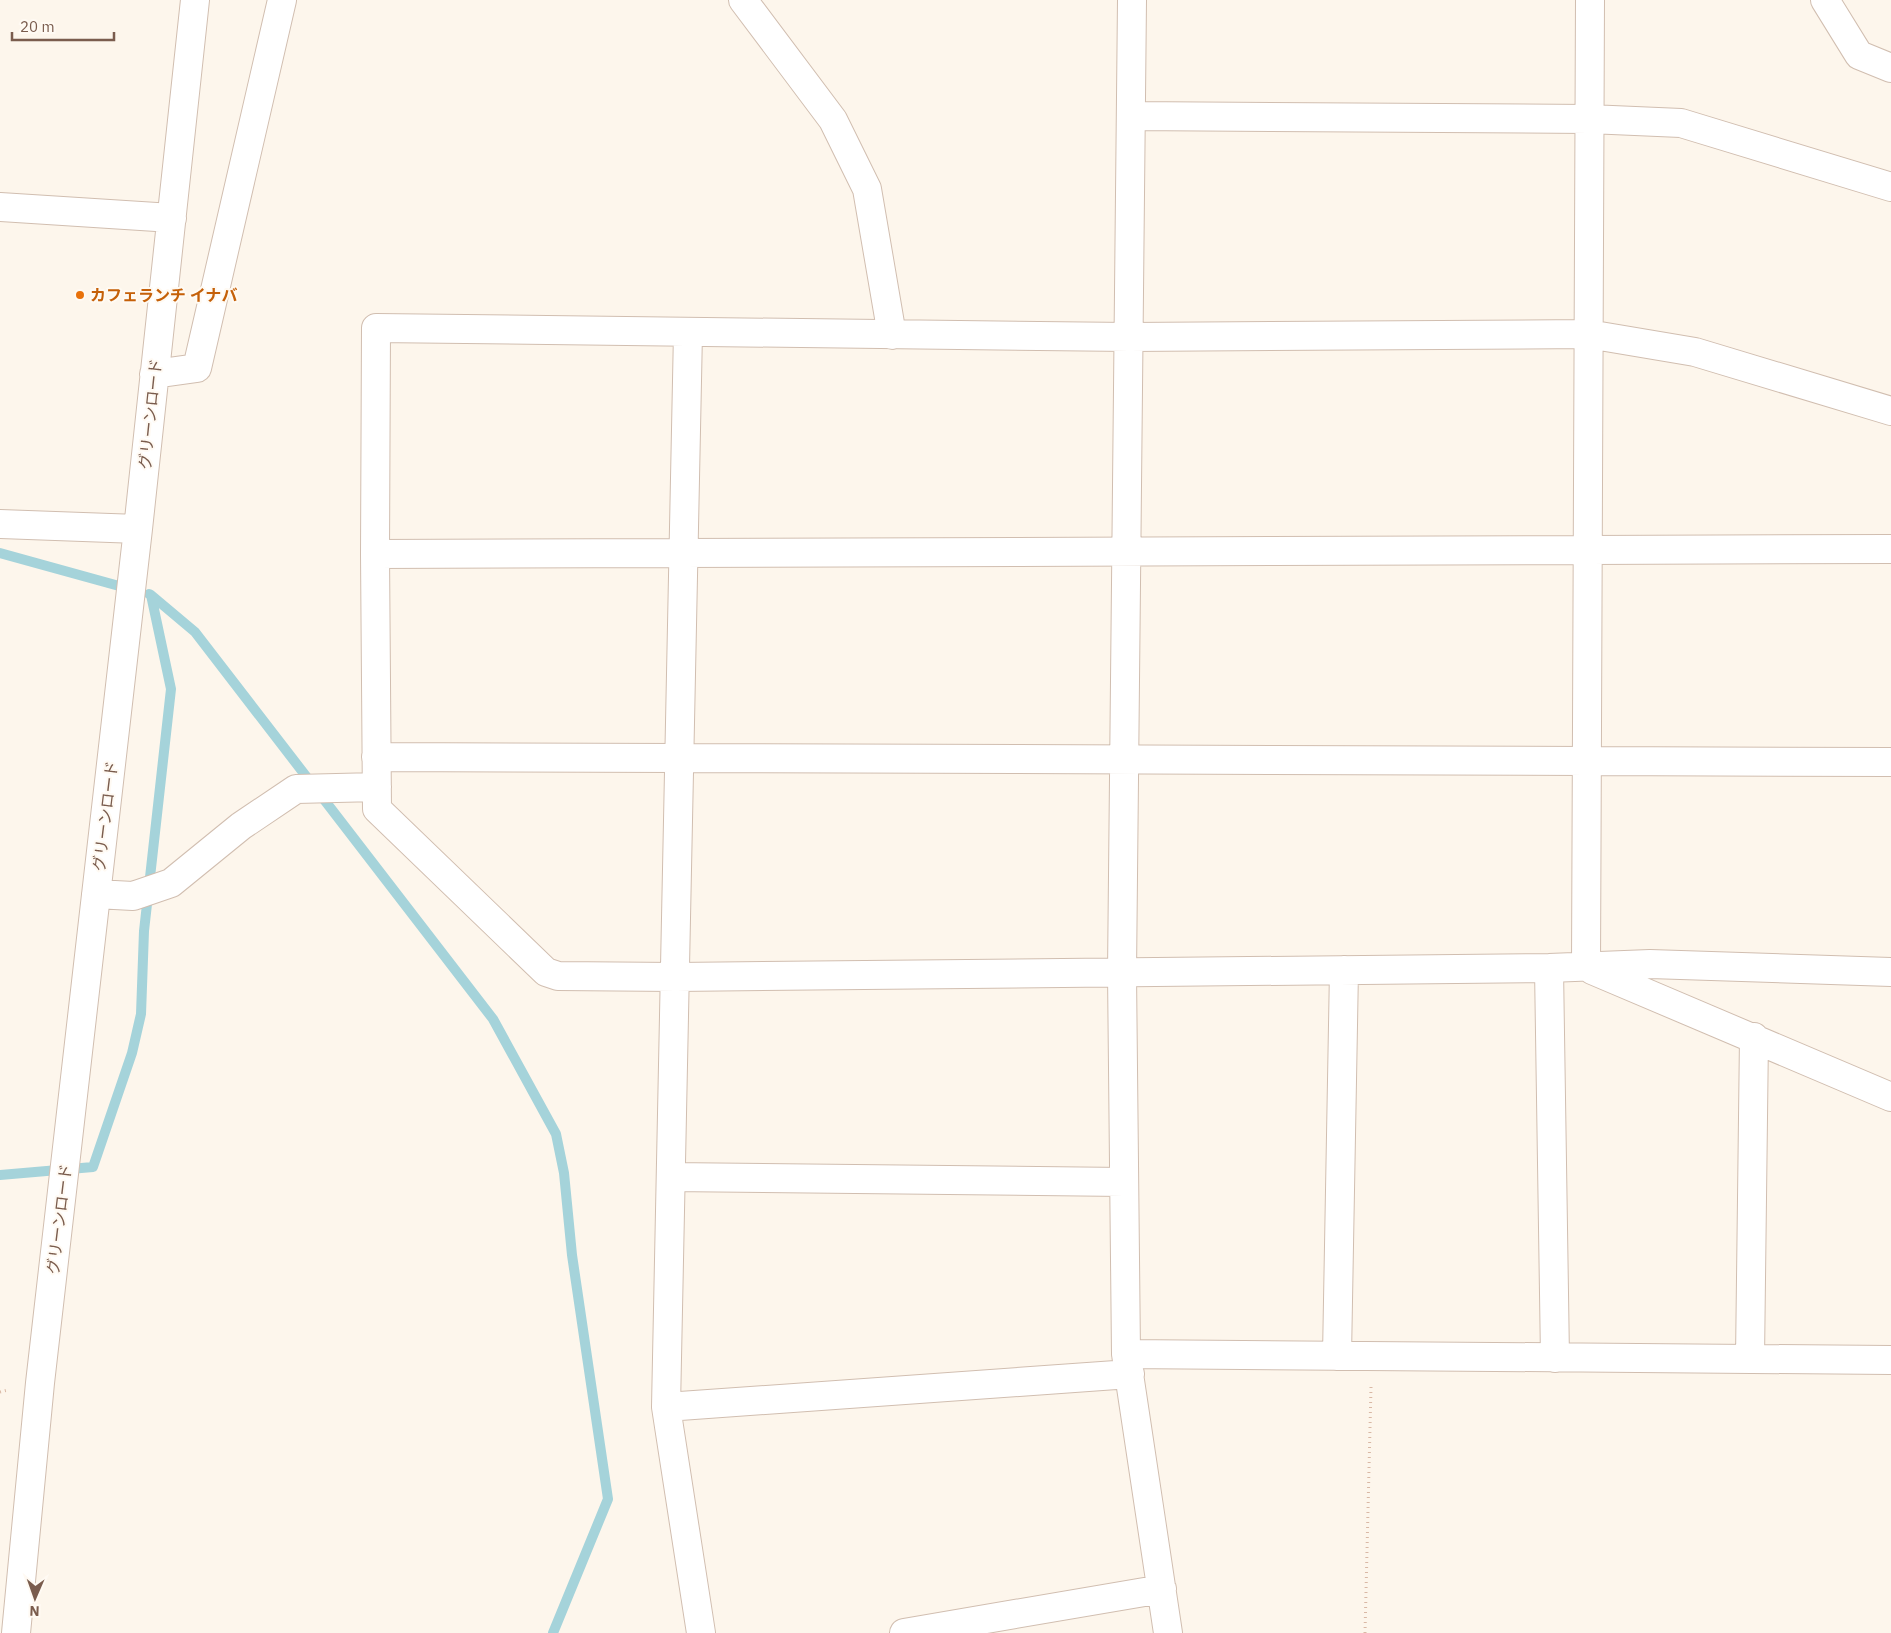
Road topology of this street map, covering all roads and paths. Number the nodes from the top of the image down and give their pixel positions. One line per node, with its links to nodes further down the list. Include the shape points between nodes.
1 (195, 0): 12 (street, グリーンロード)
2 (282, 0): 17 (street, via 197,368)
3 (743, 0): 14 (street, via 833,120 867,189)
4 (1132, 0): 8 (street)
5 (1590, 0): 9 (street)
6 (1825, 0): 7 (street, via 1859,55)
7 (1891, 68)
8 (1131, 116): 9 (street); 16 (street)
9 (1590, 119): 10 (street, via 1682,123); 15 (street)
10 (1891, 187)
11 (0, 207): 12 (street)
12 (172, 218): 17 (street, グリーンロード)
13 (688, 332): 14 (street); 24 (street); 25 (street, via 376,328)
14 (892, 334): 16 (street)
15 (1588, 334): 16 (street); 18 (street, via 1696,352); 22 (street)
16 (1129, 336): 23 (street)
17 (154, 374): 20 (street, グリーンロード)
18 (1891, 411)
19 (0, 524): 20 (street)
20 (138, 529): 32 (street, グリーンロード)
21 (1891, 549): 22 (street)
22 (1588, 550): 23 (street); 29 (street)
23 (1126, 552): 24 (street); 28 (street)
24 (684, 553): 25 (street); 27 (street)
25 (375, 554): 26 (street)
26 (376, 757): 27 (street); 31 (street)
27 (680, 758): 28 (street); 38 (street)
28 (1124, 759): 29 (street); 37 (street)
29 (1587, 761): 30 (street); 33 (street)
30 (1891, 762)
31 (377, 787): 32 (street, via 296,789 241,826 171,883 133,896); 38 (street, via 377,809 546,972 558,976)
32 (96, 894): 51 (street, グリーンロード, via 40,1383)
33 (1586, 967): 34 (street); 36 (street, via 1650,964); 39 (street)
34 (1549, 968): 35 (street); 45 (street)
35 (1344, 970): 37 (street); 43 (street)
36 (1891, 972)
37 (1122, 973): 38 (street); 42 (street)
38 (676, 977): 41 (street)
39 (1754, 1037): 40 (street); 46 (street)
40 (1891, 1097)
41 (671, 1177): 42 (street); 49 (street)
42 (1124, 1182): 48 (street)
43 (1337, 1356): 44 (street); 48 (street)
44 (1372, 1356): 45 (street); 55 (path)
45 (1555, 1358): 46 (street)
46 (1750, 1359): 47 (street)
47 (1891, 1360)
48 (1128, 1364): 49 (street); 50 (street)
49 (666, 1407): 52 (street)
50 (1162, 1590): 53 (street); 54 (street)
51 (16, 1633)
52 (701, 1633)
53 (904, 1633)
54 (1168, 1633)
55 (1365, 1633)

